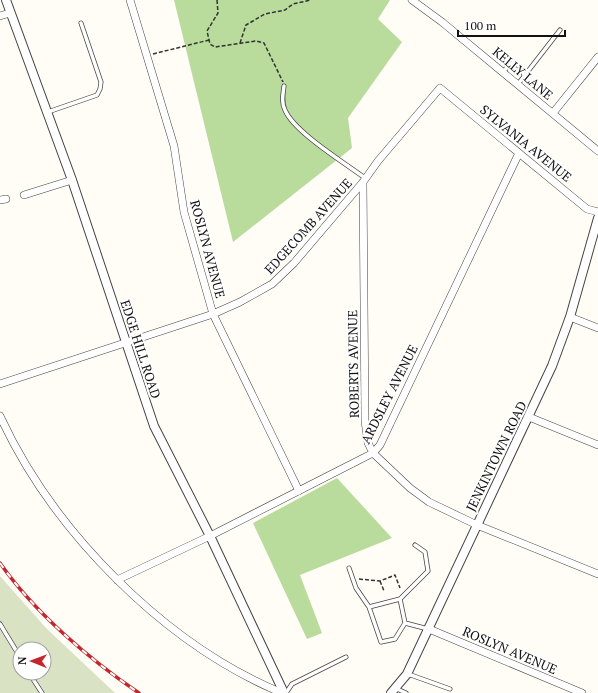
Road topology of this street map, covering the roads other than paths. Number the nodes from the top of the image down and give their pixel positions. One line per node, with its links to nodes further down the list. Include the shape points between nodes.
1 (6, 0): 4 (street, EDGE HILL ROAD)
2 (130, 0): 23 (street, ROSLYN AVENUE, via 174,146 184,212)
3 (412, 0): 9 (street, KELLY LANE)
4 (10, 13): 5 (street); 14 (street, EDGE HILL ROAD)
5 (0, 16)
6 (81, 23): 14 (lane, via 101,82 100,89 96,95)
7 (560, 30): 10 (lane)
8 (598, 57): 15 (street)
9 (504, 72): 10 (lane, via 514,62); 11 (street, KELLY LANE)
10 (524, 75): 11 (lane)
11 (518, 84): 15 (street, KELLY LANE)
12 (284, 86): 19 (lane, via 282,98 285,111 296,126)
13 (440, 88): 17 (street, SYLVANIA AVENUE); 19 (street, EDGECOMB AVENUE)
14 (48, 112): 18 (street, EDGE HILL ROAD)
15 (553, 113): 16 (street, KELLY LANE)
16 (598, 151)
17 (519, 153): 21 (street, SYLVANIA AVENUE, via 587,209); 31 (street, ARDSLEY AVENUE, via 380,445)
18 (72, 180): 20 (street); 26 (street, EDGE HILL ROAD)
19 (364, 181): 23 (street, EDGECOMB AVENUE, via 294,263 272,284); 31 (street, ROBERTS AVENUE, via 365,420 368,443)
20 (24, 195)
21 (598, 212)
22 (598, 218): 24 (street, JENKINTOWN ROAD)
23 (213, 314): 26 (street, EDGECOMB AVENUE); 32 (street, ROSLYN AVENUE)
24 (570, 317): 25 (street); 29 (street, JENKINTOWN ROAD)
25 (598, 328)
26 (126, 343): 27 (street, EDGECOMB AVENUE); 34 (street, EDGE HILL ROAD, via 154,426)
27 (1, 382)
28 (0, 416): 38 (street, via 30,473 52,505)
29 (529, 417): 30 (street); 33 (street, JENKINTOWN ROAD)
30 (598, 445)
31 (373, 453): 32 (street, ARDSLEY AVENUE); 33 (street, ROBERTS AVENUE, via 410,488 447,512)
32 (299, 491): 34 (street, ARDSLEY AVENUE)
33 (477, 525): 37 (street, ROBERTS AVENUE); 43 (street, JENKINTOWN ROAD)
34 (210, 536): 38 (street, ARDSLEY AVENUE); 51 (street, EDGE HILL ROAD)
35 (415, 545): 39 (lane, via 425,552 428,571)
36 (349, 568): 40 (lane, via 356,588)
37 (598, 574)
38 (117, 580): 51 (street, via 147,608 193,644 232,668)
39 (400, 599): 40 (lane); 41 (lane)
40 (369, 607): 41 (lane, via 381,642 395,639)
41 (405, 623): 43 (lane)
42 (0, 624): 44 (lane)
43 (429, 629): 46 (street, JENKINTOWN ROAD); 53 (street, ROSLYN AVENUE)
44 (12, 644)
45 (346, 657): 51 (lane, via 292,684)
46 (407, 674): 48 (lane); 49 (street, JENKINTOWN ROAD)
47 (34, 681): 50 (lane)
48 (450, 689)
49 (393, 690): 52 (lane)
50 (42, 693)
51 (284, 693)
52 (406, 693)
53 (582, 693)

